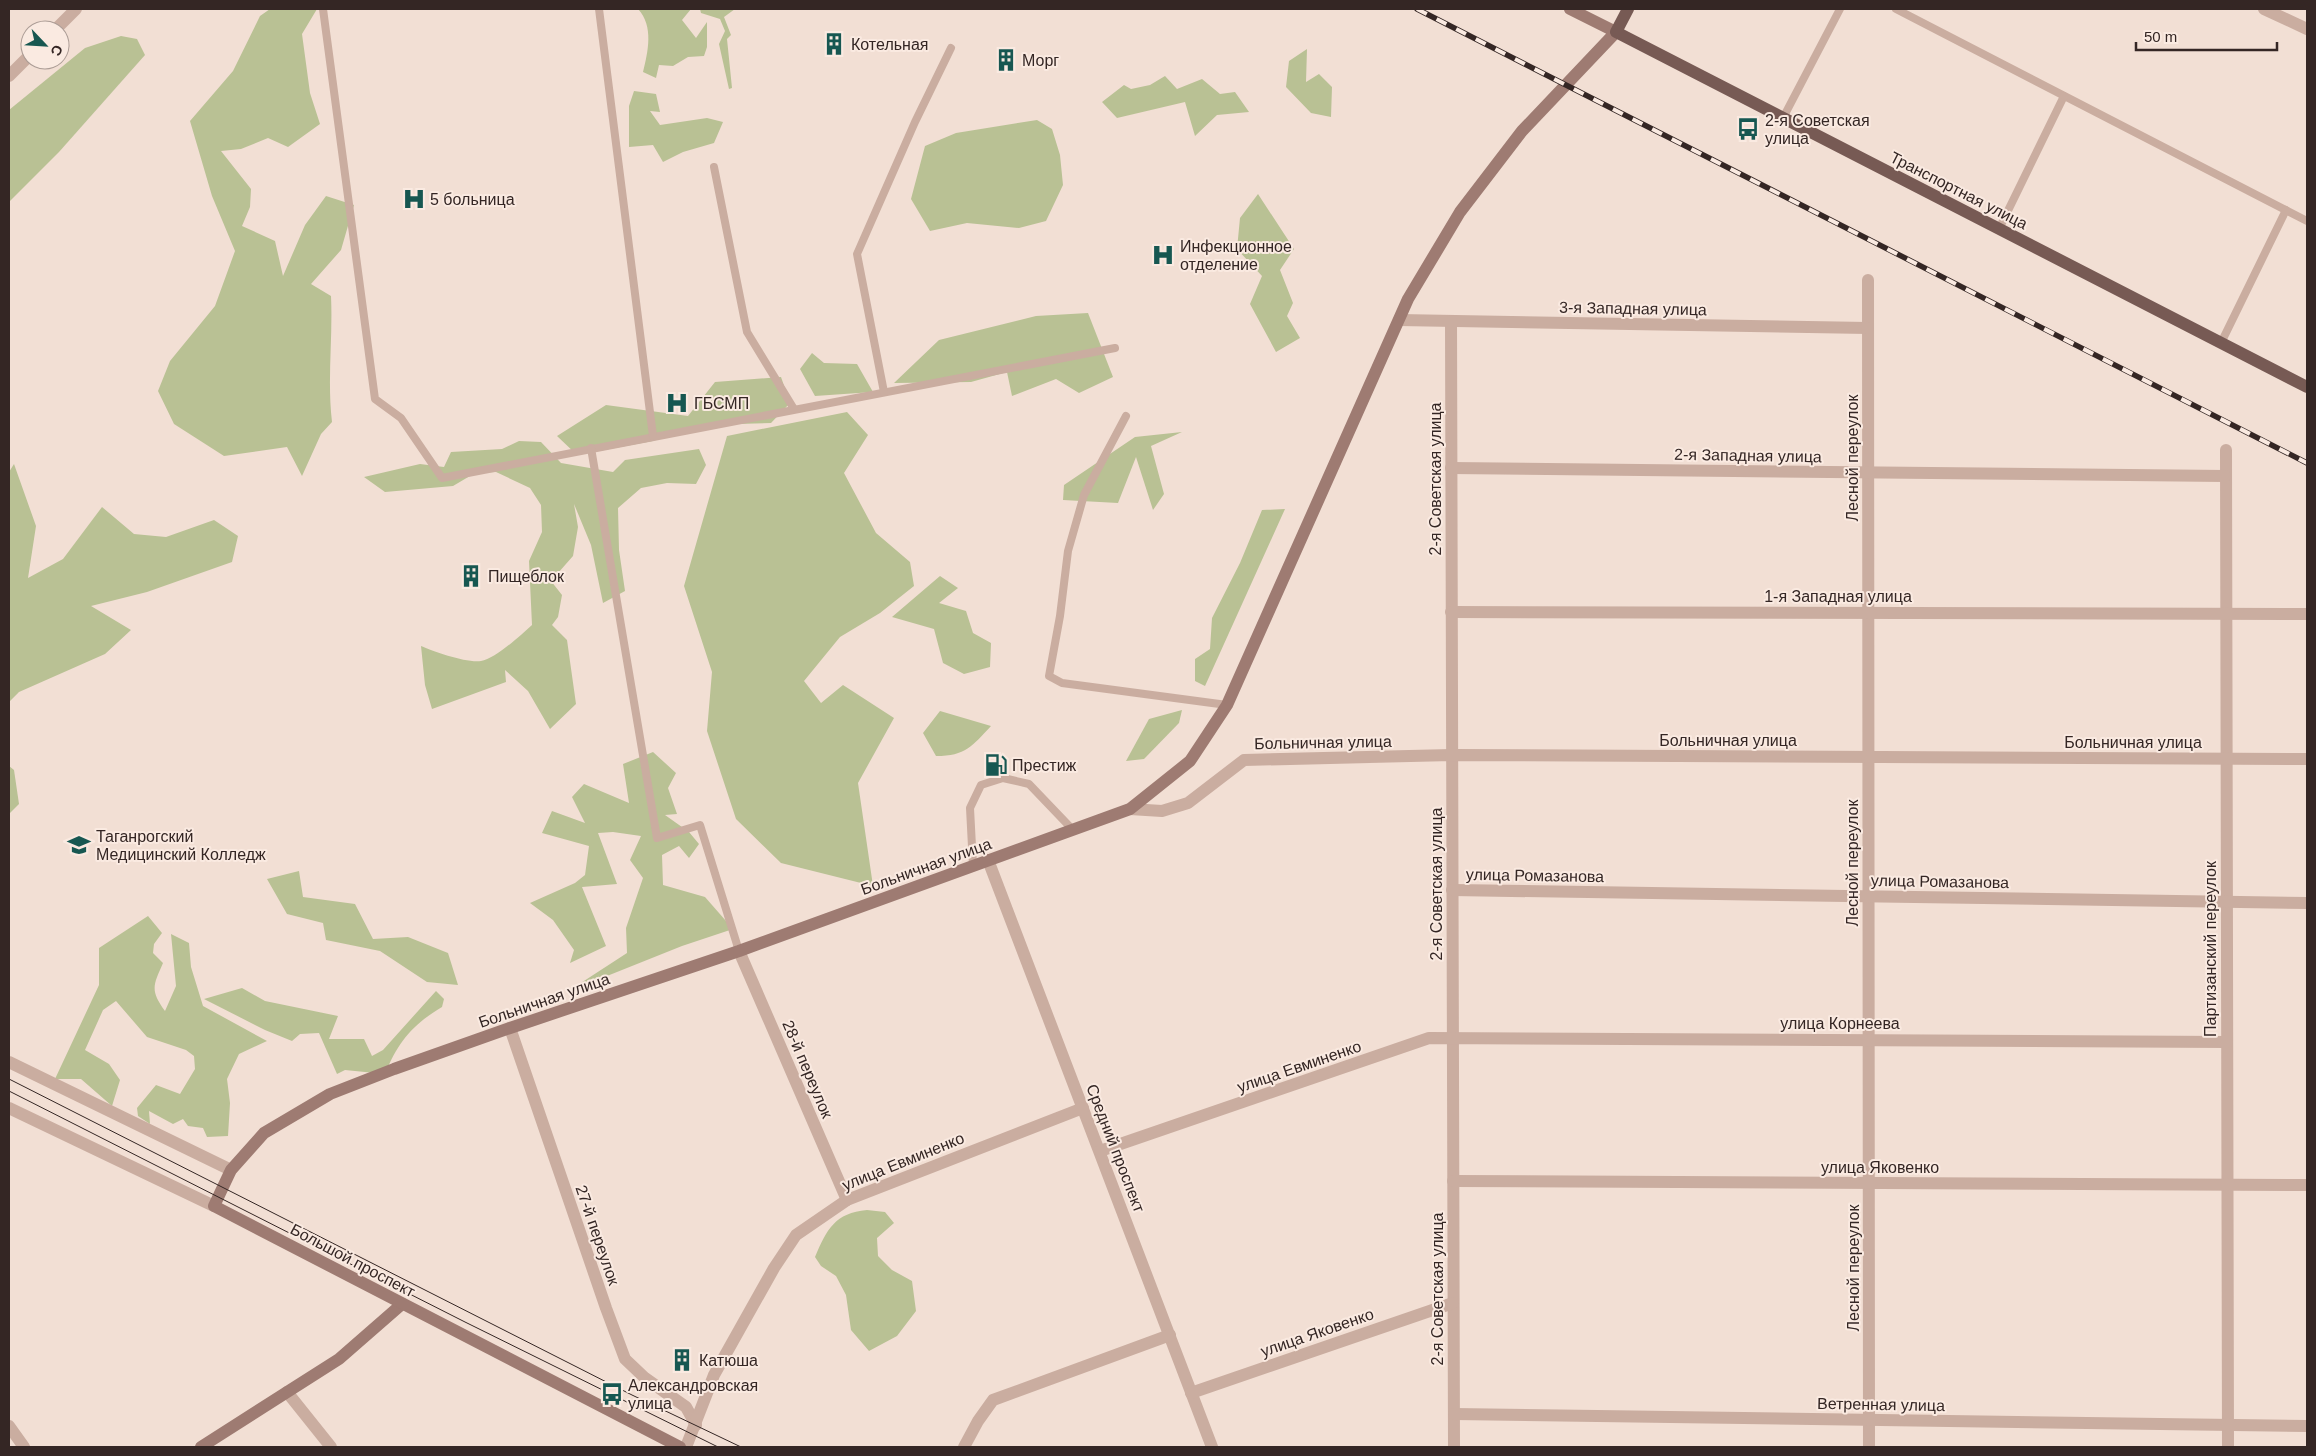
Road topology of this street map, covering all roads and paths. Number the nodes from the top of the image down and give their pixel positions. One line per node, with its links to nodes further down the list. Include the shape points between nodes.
1 (76, 9): 9 (street)
2 (322, 9): 32 (lane, via 376,399 401,418 442,478)
3 (599, 9): 31 (lane)
4 (1570, 9): 11 (main road, Транспортная улица)
5 (1628, 9): 11 (main road)
6 (1840, 9): 16 (lane)
7 (1896, 9): 15 (lane)
8 (2264, 9): 10 (street)
9 (65, 20)
10 (2307, 29)
11 (1616, 32): 16 (main road, Транспортная улица); 22 (main road, via 1522,131 1460,212)
12 (951, 48): 28 (lane, via 857,254)
13 (20, 65): 14 (street)
14 (9, 76)
15 (2064, 96): 18 (lane); 20 (lane)
16 (1783, 118): 20 (main road, Транспортная улица)
17 (714, 167): 29 (lane, via 747,332)
18 (2286, 210): 19 (lane); 25 (lane)
19 (2307, 221)
20 (1999, 229): 25 (main road, Транспортная улица)
21 (1868, 280): 24 (street, Лесной переулок)
22 (1399, 320): 23 (street, 3-я Западная улица); 41 (main road)
23 (1451, 321): 24 (street, 3-я Западная улица); 34 (street, 2-я Советская улица)
24 (1868, 328): 35 (street, Лесной переулок)
25 (2221, 342): 27 (main road, Транспортная улица)
26 (1115, 348): 28 (lane)
27 (2307, 387)
28 (884, 392): 29 (lane)
29 (794, 409): 31 (lane)
30 (1126, 416): 41 (lane, via 1084,495 1068,551 1049,676 1062,683)
31 (653, 436): 32 (lane)
32 (591, 448): 54 (lane, via 657,838 700,825)
33 (2226, 450): 36 (street, Партизанский переулок)
34 (1451, 468): 35 (street, 2-я Западная улица); 37 (street, 2-я Советская улица)
35 (1868, 472): 36 (street, 2-я Западная улица); 38 (street, Лесной переулок)
36 (2225, 476): 39 (street, Партизанский переулок)
37 (1451, 612): 38 (street, 1-я Западная улица); 42 (street, 2-я Советская улица)
38 (1868, 613): 39 (street, 1-я Западная улица); 43 (street, Лесной переулок)
39 (2225, 614): 40 (street, 1-я Западная улица); 44 (street, Партизанский переулок)
40 (2307, 614)
41 (1227, 704): 46 (main road, via 1190,761)
42 (1452, 755): 43 (street, Больничная улица); 46 (street, Больничная улица, via 1244,760 1188,803 1162,810); 50 (street, 2-я Советская улица)
43 (1868, 757): 44 (street, Больничная улица); 51 (street, Лесной переулок)
44 (2226, 759): 45 (street, Больничная улица); 52 (street, Партизанский переулок)
45 (2307, 759)
46 (1130, 809): 47 (main road, Больничная улица)
47 (1073, 830): 48 (main road, Больничная улица); 49 (lane, via 1029,784 1003,778 981,785 970,808)
48 (988, 860): 49 (main road, Больничная улица); 61 (street, Средний проспект)
49 (973, 866): 54 (main road, Больничная улица)
50 (1452, 890): 51 (street, улица Ромазанова); 56 (street, 2-я Советская улица)
51 (1868, 897): 52 (street, улица Ромазанова); 57 (street, Лесной переулок)
52 (2226, 902): 53 (street, улица Ромазанова); 58 (street, Партизанский переулок)
53 (2307, 903)
54 (740, 951): 55 (main road, Больничная улица); 68 (street, 28-й переулок)
55 (510, 1028): 63 (main road, Больничная улица, via 330,1094 264,1134); 77 (street, 27-й переулок, via 625,1359 645,1378 686,1407)
56 (1453, 1036): 57 (street, улица Корнеева); 62 (street, улица Евминенко, via 1430,1038); 64 (street, 2-я Советская улица)
57 (1868, 1039): 58 (street, улица Корнеева); 65 (street, Лесной переулок)
58 (2227, 1042): 66 (street, Партизанский переулок)
59 (9, 1062): 63 (street)
60 (9, 1108): 69 (street, Большой проспект)
61 (1083, 1108): 62 (street, Средний проспект); 68 (street, улица Евминенко)
62 (1100, 1151): 72 (street, Средний проспект)
63 (231, 1170): 69 (main road, Больничная улица)
64 (1453, 1181): 65 (street, улица Яковенко); 70 (street, 2-я Советская улица)
65 (1869, 1184): 66 (street, улица Яковенко); 76 (street, Лесной переулок)
66 (2227, 1186): 67 (street, улица Яковенко); 78 (street, Партизанский переулок)
67 (2307, 1186)
68 (847, 1200): 77 (street, улица Евминенко, via 796,1235 714,1375)
69 (214, 1206): 71 (main road, Большой проспект)
70 (1453, 1303): 74 (street, улица Яковенко); 75 (street, 2-я Советская улица)
71 (402, 1304): 73 (main road, via 339,1359); 84 (main road, Большой проспект)
72 (1170, 1335): 74 (street, Средний проспект); 86 (street, via 993,1400)
73 (287, 1392): 82 (main road); 83 (street)
74 (1191, 1393): 87 (street, Средний проспект)
75 (1454, 1414): 76 (street, Ветренная улица); 88 (street, 2-я Советская улица)
76 (1869, 1420): 78 (street, Ветренная улица); 89 (street, Лесной переулок)
77 (696, 1425): 85 (street, улица Евминенко)
78 (2228, 1425): 80 (street, Ветренная улица); 90 (street, Партизанский переулок)
79 (9, 1426): 81 (street)
80 (2307, 1426)
81 (24, 1447)
82 (201, 1447)
83 (331, 1447)
84 (680, 1447)
85 (686, 1447)
86 (964, 1447)
87 (1212, 1447)
88 (1454, 1447)
89 (1869, 1447)
90 (2228, 1447)

